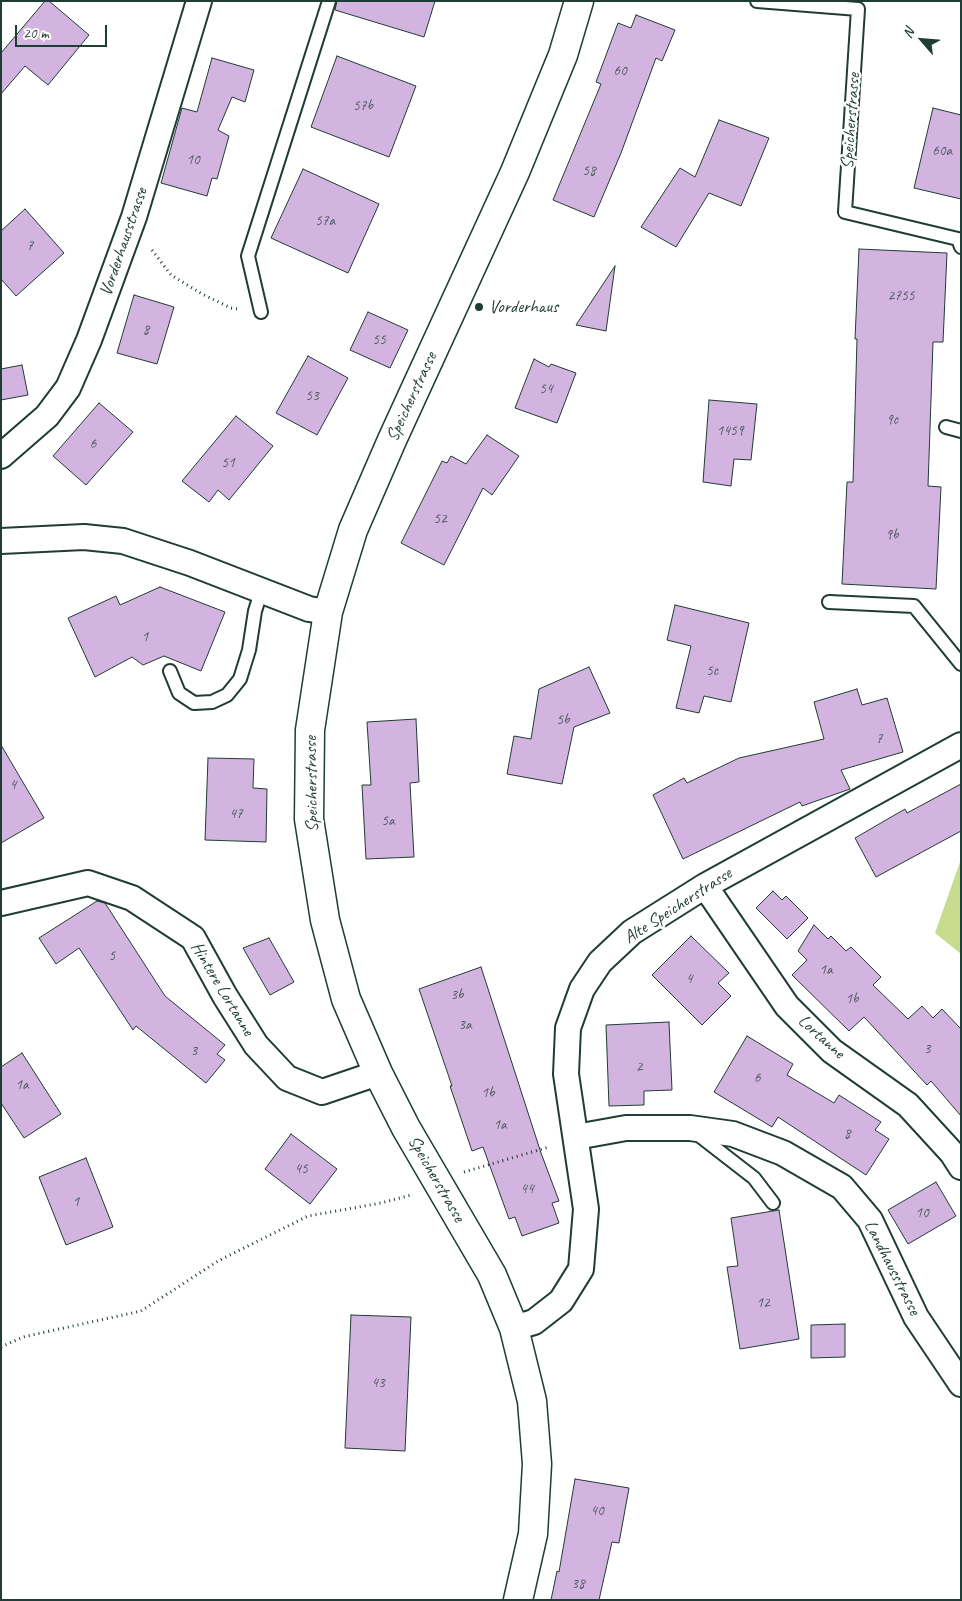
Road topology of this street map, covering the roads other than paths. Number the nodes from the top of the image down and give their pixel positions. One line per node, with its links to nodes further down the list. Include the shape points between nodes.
1 (199, 1): 9 (street, Vorderhausstrasse, via 134,217 90,340 68,388 47,416)
2 (329, 1): 6 (lane, via 248,256)
3 (579, 1): 13 (main road, Speicherstrasse, via 564,55 515,172 353,530)
4 (757, 1): 5 (lane, Speicherstrasse, via 858,9 846,212)
5 (960, 242)
6 (261, 312)
7 (946, 426): 8 (lane)
8 (961, 430)
9 (1, 456)
10 (1, 542): 11 (street, via 84,537 123,541)
11 (262, 592): 13 (street, via 309,609); 15 (lane, via 240,679 227,695 212,702 194,703 179,693)
12 (829, 602): 14 (lane, via 914,606)
13 (328, 612): 19 (main road, Speicherstrasse, via 310,730 309,818 326,920 346,999)
14 (961, 664)
15 (170, 671)
16 (961, 745): 17 (street, Alte Speicherstrasse)
17 (705, 886): 21 (street, Alte Speicherstrasse, via 632,932 600,962 582,989 568,1028 566,1074); 22 (street, Lortanne, via 787,1006 832,1051 908,1105)
18 (1, 903): 19 (street, Hintere Lortanne, via 88,883 132,898 193,938 256,1046 287,1078 322,1092)
19 (378, 1072): 24 (main road, Speicherstrasse, via 406,1128 492,1274)
20 (690, 1128): 21 (street, Landhausstrasse, via 626,1128); 23 (lane, via 754,1178); 25 (street, Landhausstrasse, via 733,1134 782,1153 842,1187 870,1220 916,1316)
21 (576, 1137): 24 (street, Alte Speicherstrasse, via 586,1210 581,1270 560,1301 534,1322)
22 (961, 1167)
23 (773, 1203)
24 (514, 1328): 26 (main road, Speicherstrasse, via 532,1401 537,1464 533,1534)
25 (961, 1384)
26 (518, 1600)

